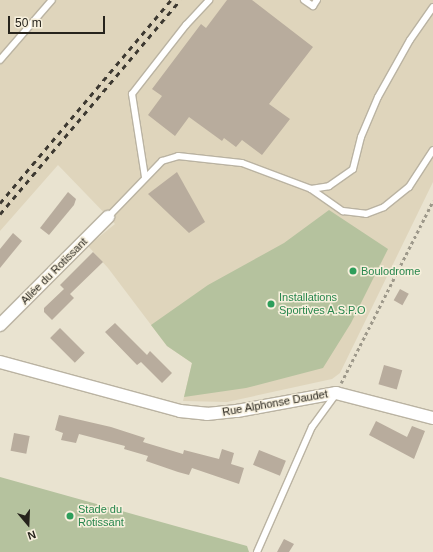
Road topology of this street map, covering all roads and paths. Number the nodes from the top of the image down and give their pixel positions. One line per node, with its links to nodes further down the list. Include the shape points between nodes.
1 (52, 0): 6 (lane)
2 (209, 0): 8 (lane, via 132,94)
3 (304, 0): 4 (lane, via 313,6)
4 (317, 0)
5 (433, 7): 9 (lane, via 410,40 378,97 361,137 353,169 329,186)
6 (0, 60)
7 (433, 150): 9 (lane, via 409,187 384,207 366,214 343,211)
8 (145, 177): 9 (lane, via 162,161 178,156 203,157 242,163); 11 (lane)
9 (311, 189)
10 (433, 201): 14 (path)
11 (108, 216): 12 (street, Allée du Rotissant)
12 (0, 325)
13 (0, 362): 14 (street, Rue Alphonse Daudet, via 180,411 207,414)
14 (336, 393): 15 (street, Rue Alphonse Daudet); 16 (lane, via 312,427)
15 (433, 418)
16 (257, 552)

